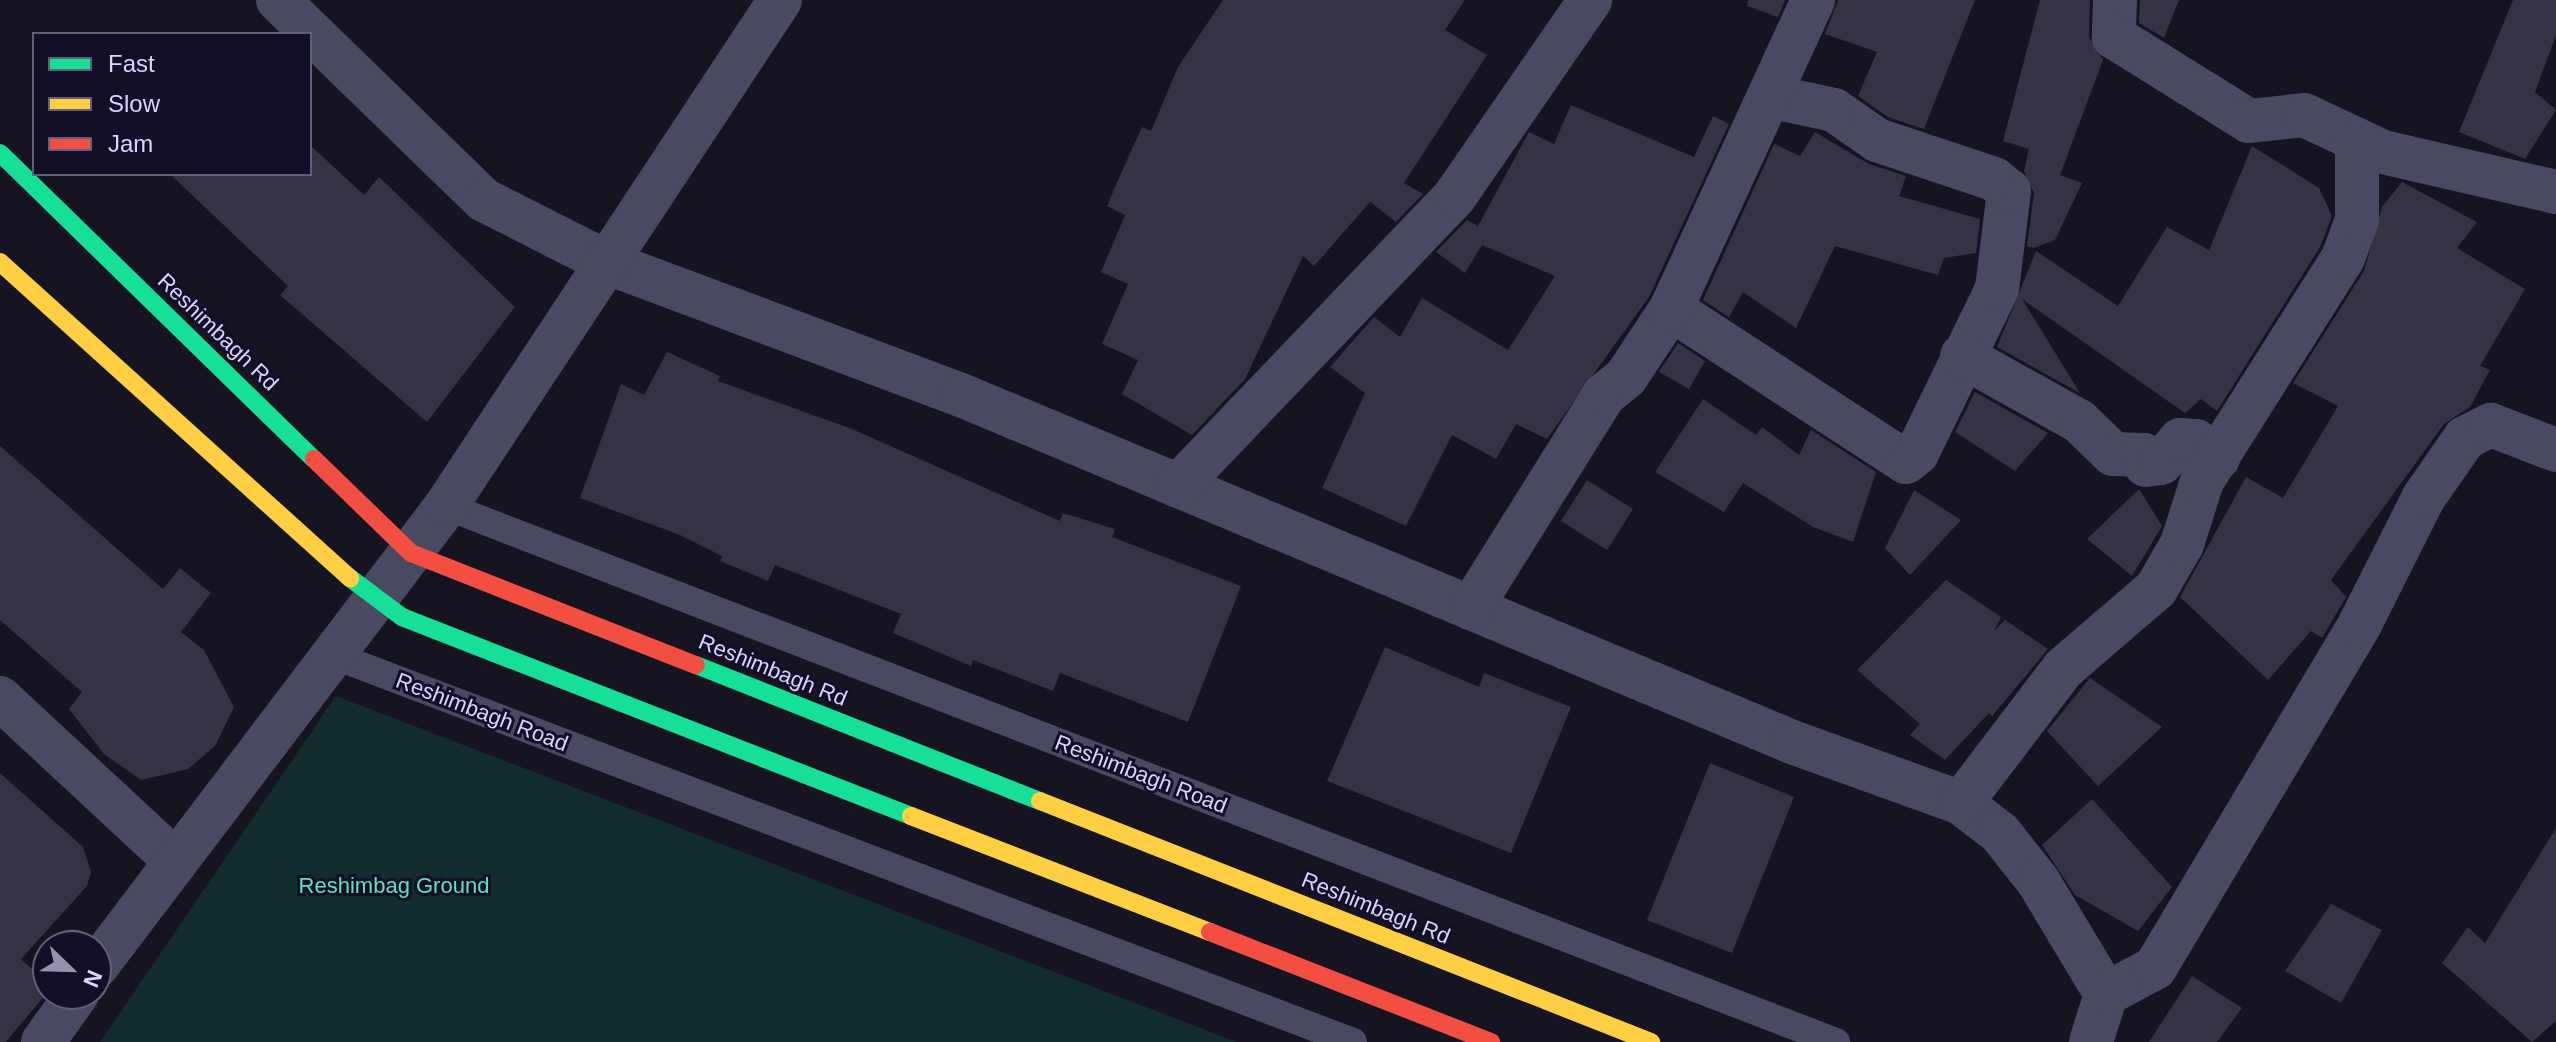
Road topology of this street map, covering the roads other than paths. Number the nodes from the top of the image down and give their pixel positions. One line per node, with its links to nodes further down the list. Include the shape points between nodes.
1 (278, 0): 6 (street)
2 (780, 0): 13 (street)
3 (1590, 0): 18 (street, via 1455,196)
4 (1813, 0): 8 (street)
5 (2115, 0): 9 (street, via 2114,37 2249,121 2304,115)
6 (311, 32)
7 (312, 33): 13 (street, via 484,200)
8 (1769, 96): 14 (street); 15 (street, via 1834,110 1877,140 1994,179 2009,191 1997,289)
9 (2357, 142): 11 (street); 17 (street, via 2357,220 2343,258)
10 (0, 153): 20 (main road, Reshimbagh Rd)
11 (2556, 192)
12 (0, 262): 21 (main road)
13 (608, 263): 18 (street, via 961,395); 19 (street)
14 (1671, 309): 15 (street, via 1906,462 1917,453); 22 (street, via 1626,377 1604,395)
15 (1962, 356): 17 (street, via 2079,421 2113,454 2144,455 2146,465 2161,463 2180,440 2196,441)
16 (2556, 450): 28 (street, via 2491,425 2465,438 2424,497 2360,624 2155,968)
17 (2218, 458): 25 (street, via 2156,589 2064,668)
18 (1178, 486): 22 (street)
19 (446, 506): 20 (street); 34 (lane, Reshimbagh Road)
20 (411, 553): 21 (street); 33 (main road, Reshimbagh Rd)
21 (373, 599): 23 (street); 32 (main road, via 620,705)
22 (1471, 608): 25 (street, via 1792,742)
23 (330, 654): 26 (street); 31 (lane, Reshimbagh Road)
24 (0, 698): 26 (street)
25 (1961, 803): 28 (street, via 2000,833 2038,881)
26 (173, 859): 27 (street)
27 (112, 945)
28 (2106, 994): 35 (street)
29 (66, 1010): 30 (street)
30 (43, 1042)
31 (1353, 1042)
32 (1491, 1042)
33 (1651, 1042)
34 (1836, 1042)
35 (2091, 1042)

